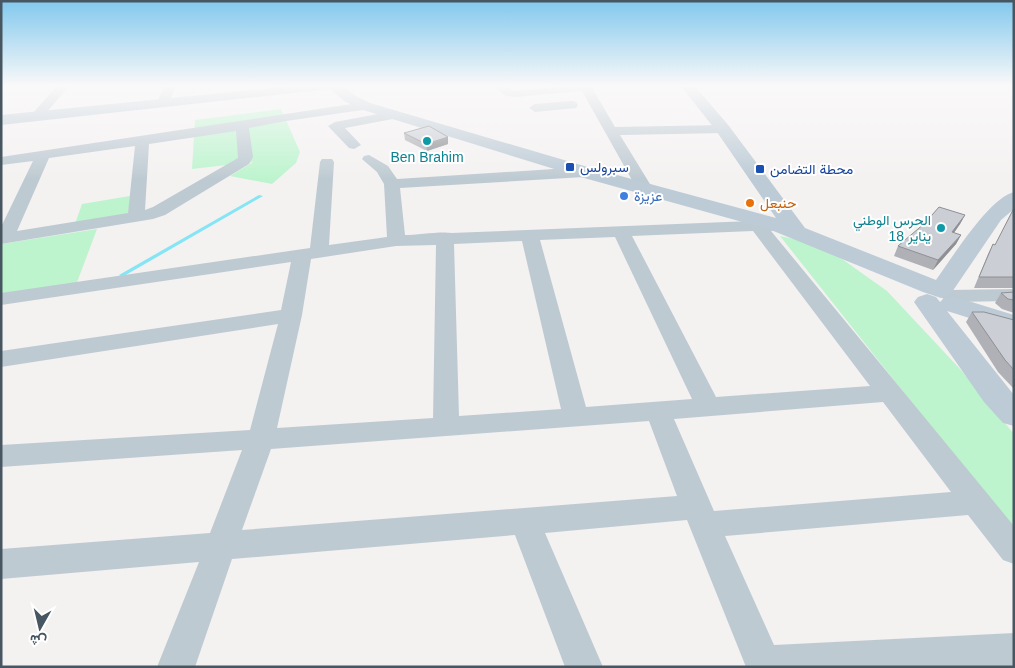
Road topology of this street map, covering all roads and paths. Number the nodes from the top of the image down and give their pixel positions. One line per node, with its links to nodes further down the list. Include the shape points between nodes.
1 (34, 117): 7 (street)
2 (285, 117): 8 (street)
3 (382, 117): 12 (street, via 335,126)
4 (401, 117): 17 (street)
5 (603, 117): 10 (street)
6 (713, 117): 9 (street)
7 (2, 120)
8 (242, 126): 11 (street); 21 (street, via 244,161 174,204)
9 (723, 129): 10 (street); 24 (street)
10 (610, 131): 19 (street)
11 (142, 141): 13 (street); 21 (street)
12 (354, 145)
13 (43, 155): 15 (street); 27 (street)
14 (368, 159): 18 (street, via 383,169)
15 (1, 161)
16 (327, 162): 29 (street)
17 (584, 172): 18 (street); 19 (street)
18 (392, 184): 28 (street)
19 (644, 189): 22 (street)
20 (1014, 198): 31 (street, via 994,216)
21 (136, 218): 27 (street)
22 (768, 226): 23 (street); 24 (street); 37 (street)
23 (621, 232): 25 (street); 39 (street)
24 (797, 232): 31 (street)
25 (530, 235): 26 (street); 41 (street)
26 (445, 238): 28 (street); 42 (street)
27 (3, 239)
28 (396, 241): 29 (street)
29 (310, 254): 32 (street); 33 (street)
30 (1014, 295): 31 (street)
31 (940, 297): 34 (street); 35 (street); 38 (street)
32 (1, 299)
33 (291, 316): 36 (street); 43 (street)
34 (1014, 319)
35 (1014, 324)
36 (1, 359)
37 (890, 393): 39 (street); 45 (street)
38 (1004, 404)
39 (709, 408): 40 (street)
40 (658, 411): 41 (street); 46 (street)
41 (576, 418): 42 (street)
42 (446, 427): 43 (street)
43 (261, 438): 44 (street); 48 (street)
44 (1, 456)
45 (977, 502): 46 (street); 49 (street)
46 (700, 516): 47 (street); 52 (street)
47 (525, 521): 48 (street); 54 (street)
48 (221, 544): 50 (street); 53 (street)
49 (1014, 550)
50 (1, 564)
51 (1014, 651): 52 (street)
52 (764, 665)
53 (176, 667)
54 (584, 667)

